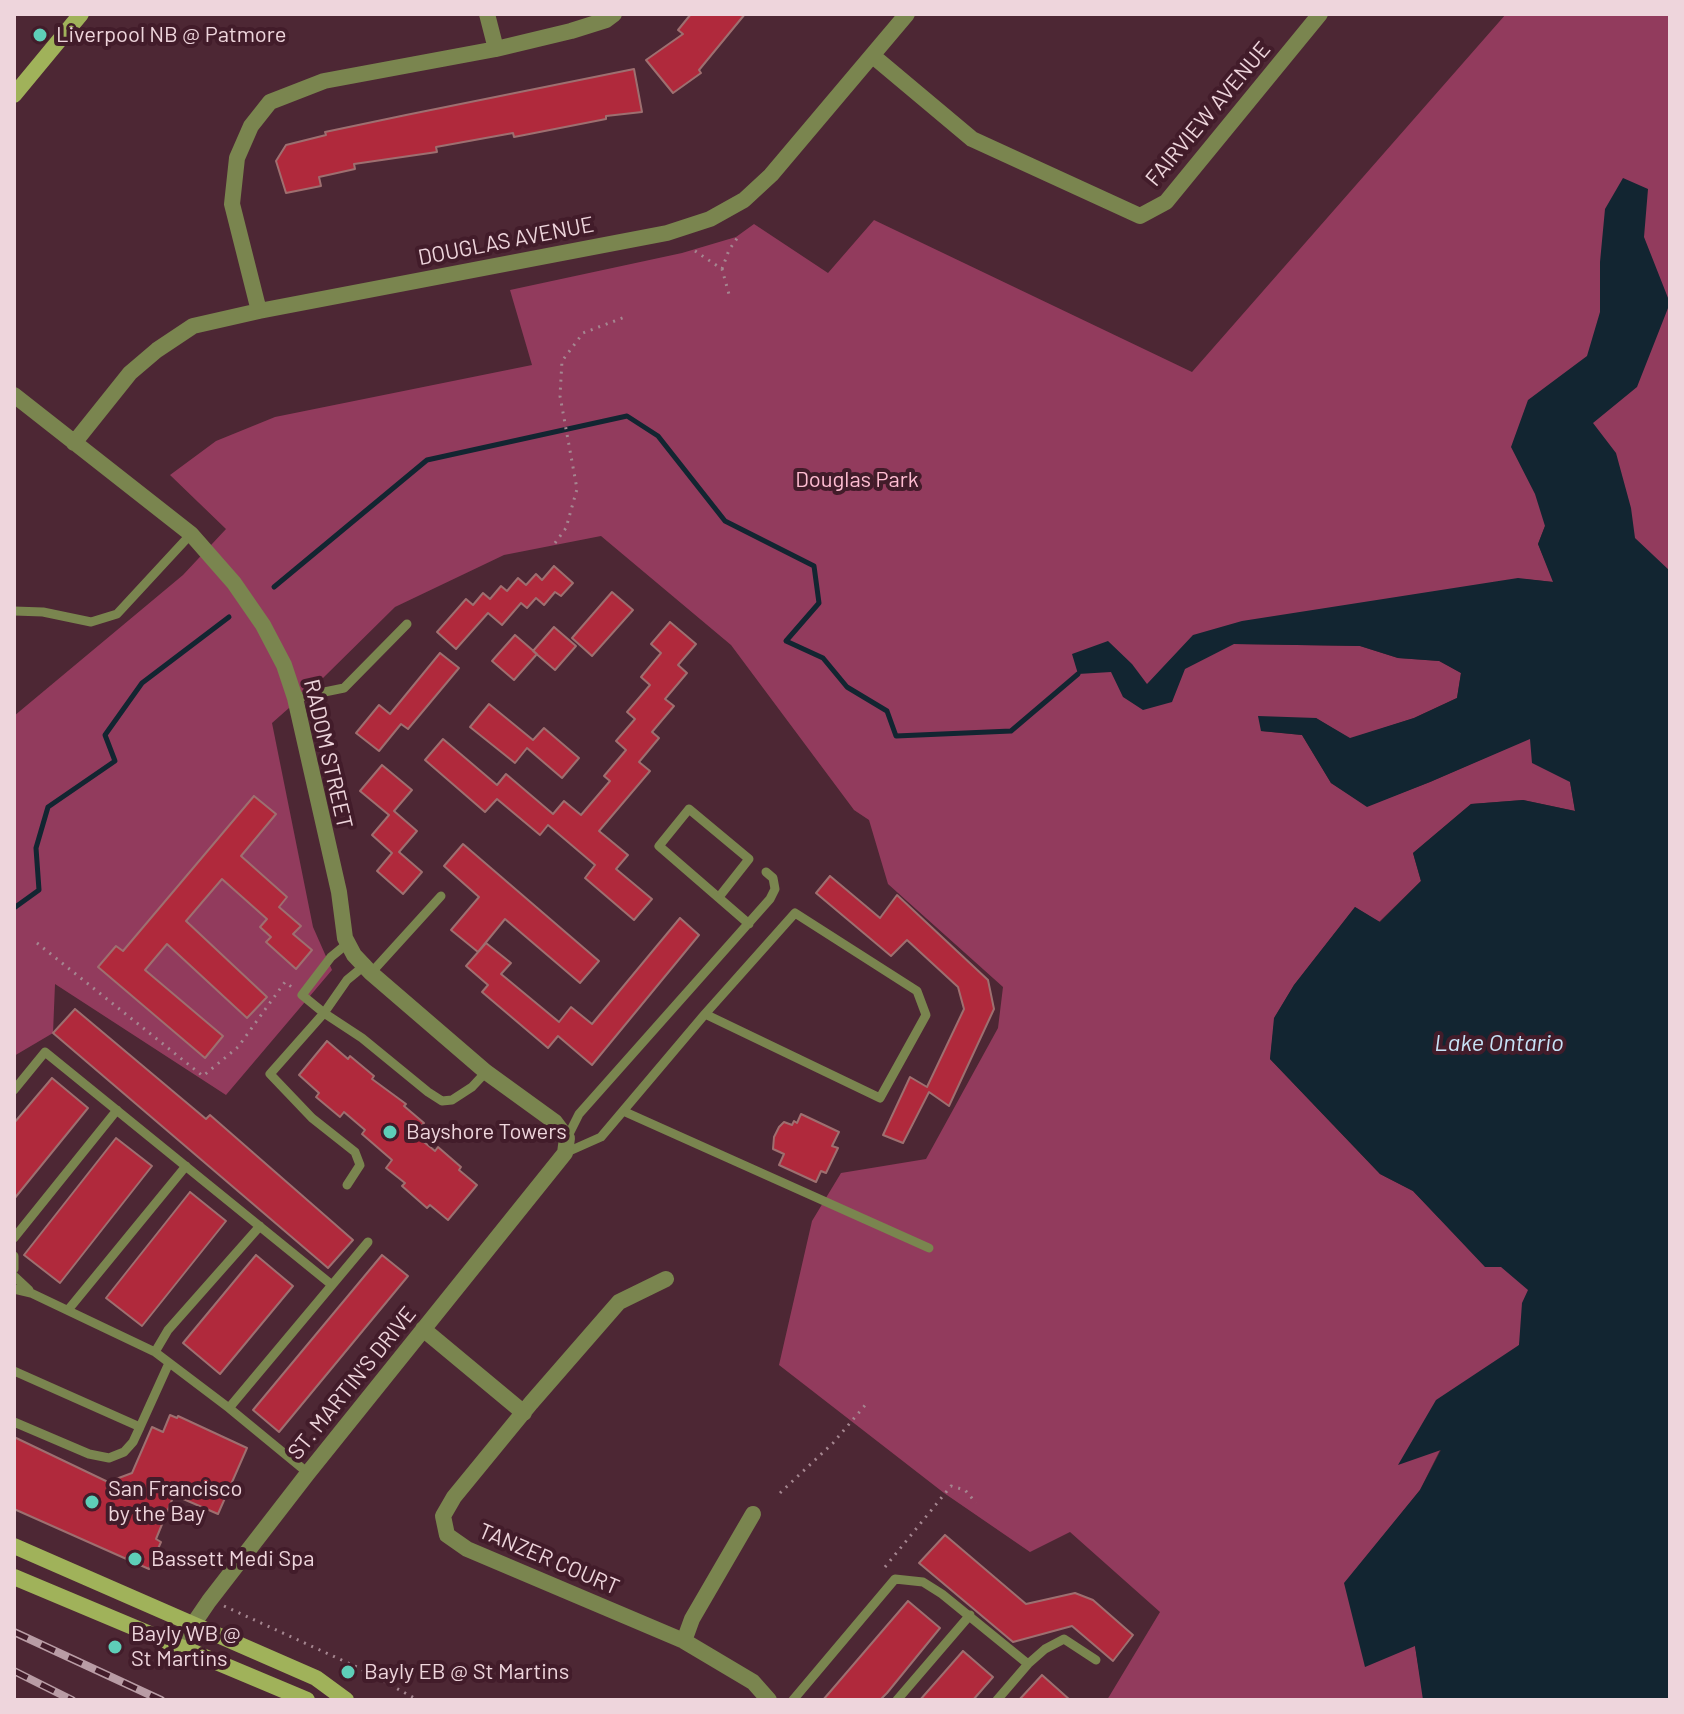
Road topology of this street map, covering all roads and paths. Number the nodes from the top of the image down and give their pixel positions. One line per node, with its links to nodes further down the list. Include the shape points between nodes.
1 (81, 14): 8 (main road)
2 (487, 14): 6 (street)
3 (614, 14): 6 (street, via 571,31)
4 (907, 14): 7 (street, DOUGLAS AVENUE)
5 (1320, 14): 7 (street, FAIRVIEW AVENUE, via 1166,202 1140,216 972,139)
6 (496, 49): 13 (street, via 324,81 270,102 251,126 237,158 232,204)
7 (873, 56): 13 (street, DOUGLAS AVENUE, via 771,175 744,200 710,219 667,233)
8 (14, 95)
9 (738, 237): 11 (path)
10 (695, 251): 11 (path)
11 (722, 269): 12 (path)
12 (730, 298)
13 (259, 311): 16 (street, DOUGLAS AVENUE, via 193,326 157,350 130,373)
14 (625, 317): 18 (path, via 583,333 562,361 560,396 577,489 566,528)
15 (14, 395): 16 (street, RADOM STREET)
16 (74, 443): 17 (street, RADOM STREET)
17 (191, 534): 19 (lane, via 117,614 91,622); 21 (street, RADOM STREET, via 263,625)
18 (555, 543)
19 (14, 611)
20 (407, 624): 21 (lane, via 344,688)
21 (295, 698): 27 (street, RADOM STREET)
22 (766, 872): 25 (lane, ST. MARTIN'S DRIVE, via 775,889)
23 (441, 896): 28 (lane)
24 (719, 897): 24 (lane, via 749,859 689,809 659,846); 25 (lane)
25 (749, 924): 36 (lane, ST. MARTIN'S DRIVE, via 579,1114)
26 (37, 943): 29 (path, via 203,1076 238,1047 285,982)
27 (348, 943): 28 (street, RADOM STREET); 29 (lane)
28 (368, 969): 30 (lane, via 347,980); 32 (street, RADOM STREET)
29 (302, 995): 30 (lane)
30 (324, 1013): 32 (lane, via 442,1101 472,1087); 38 (lane, via 270,1074 312,1118 355,1152 360,1165)
31 (705, 1014): 31 (lane, ST. MARTIN'S DRIVE, via 795,913 917,991 926,1015 880,1098); 35 (lane, ST. MARTIN'S DRIVE)
32 (486, 1072): 36 (street, RADOM STREET, via 555,1122)
33 (14, 1090): 34 (lane, via 45,1052)
34 (117, 1110): 37 (lane); 40 (lane)
35 (623, 1111): 36 (lane, ST. MARTIN'S DRIVE, via 601,1137); 42 (lane)
36 (566, 1145): 51 (street, ST. MARTIN'S DRIVE)
37 (186, 1166): 39 (lane); 50 (lane)
38 (347, 1185)
39 (260, 1226): 47 (lane); 52 (lane, via 168,1330)
40 (14, 1238)
41 (368, 1242): 47 (lane)
42 (929, 1248)
43 (14, 1256): 44 (lane)
44 (14, 1269)
45 (14, 1276): 49 (lane)
46 (666, 1279): 57 (street, TANZER COURT, via 619,1302)
47 (332, 1285): 56 (lane)
48 (14, 1289): 49 (lane)
49 (31, 1293): 50 (lane)
50 (68, 1310): 52 (lane)
51 (423, 1329): 57 (street); 60 (street, ST. MARTIN'S DRIVE)
52 (155, 1352): 53 (lane)
53 (169, 1363): 56 (lane); 59 (lane)
54 (14, 1371): 59 (lane)
55 (867, 1403): 61 (path)
56 (229, 1408): 60 (lane)
57 (524, 1413): 70 (street, TANZER COURT, via 454,1497 443,1516 447,1535 467,1549)
58 (14, 1422): 59 (lane, via 109,1458 124,1452)
59 (140, 1427)
60 (308, 1473): 67 (street, ST. MARTIN'S DRIVE)
61 (780, 1493)
62 (976, 1503): 65 (path, via 965,1490 951,1486)
63 (753, 1514): 70 (street)
64 (14, 1546): 69 (main road)
65 (885, 1567)
66 (14, 1577): 71 (main road)
67 (209, 1601): 69 (street, ST. MARTIN'S DRIVE); 76 (path)
68 (970, 1615): 73 (lane); 78 (lane, via 923,1582 895,1579); 79 (lane)
69 (192, 1625): 71 (street, ST. MARTIN'S DRIVE); 75 (main road, via 316,1678)
70 (684, 1641): 77 (street, TANZER COURT, via 753,1682)
71 (179, 1645): 74 (main road)
72 (1096, 1660): 73 (lane, via 1064,1639)
73 (1028, 1664): 80 (lane)
74 (307, 1700)
75 (346, 1700)
76 (418, 1700)
77 (769, 1700)
78 (793, 1700)
79 (897, 1700)
80 (997, 1700)

